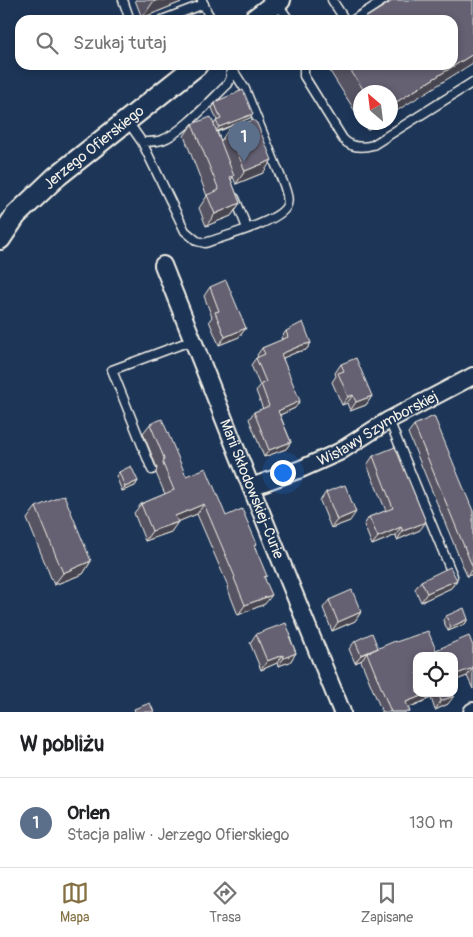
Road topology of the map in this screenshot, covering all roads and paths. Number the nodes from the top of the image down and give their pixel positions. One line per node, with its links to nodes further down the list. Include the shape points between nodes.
1 (122, 0): 6 (lane)
2 (332, 0): 11 (lane)
3 (278, 1): 9 (street); 10 (lane)
4 (379, 1): 12 (lane)
5 (203, 2): 7 (lane); 8 (lane)
6 (128, 15)
7 (173, 15)
8 (210, 15)
9 (260, 15)
10 (286, 15)
11 (341, 15)
12 (360, 15)
13 (191, 70): 18 (street, Jerzego Ofierskiego)
14 (230, 70): 22 (lane, via 228,84 202,113 162,140)
15 (233, 70): 19 (lane, via 245,89)
16 (304, 70): 17 (lane, via 304,76 343,139 356,147 373,145)
17 (473, 82)
18 (127, 120): 22 (lane); 26 (street, Jerzego Ofierskiego, via 56,177 16,216)
19 (258, 121): 20 (lane); 25 (lane, via 288,199 280,215)
20 (249, 124)
21 (240, 128): 23 (lane, via 211,135)
22 (142, 142): 25 (lane, via 185,231 197,241 205,243)
23 (216, 148)
24 (233, 192): 25 (lane)
25 (247, 228)
26 (0, 239)
27 (163, 265): 28 (street, Marii Skłodowskiej-Curie)
28 (193, 340): 31 (lane, via 112,370); 32 (street, Marii Skłodowskiej-Curie)
29 (473, 376): 30 (street, Wisławy Szymborskiej)
30 (389, 420): 32 (street, Wisławy Szymborskiej, via 339,452); 33 (lane)
31 (152, 470)
32 (251, 487): 34 (street, Marii Skłodowskiej-Curie)
33 (455, 580)
34 (342, 712)

